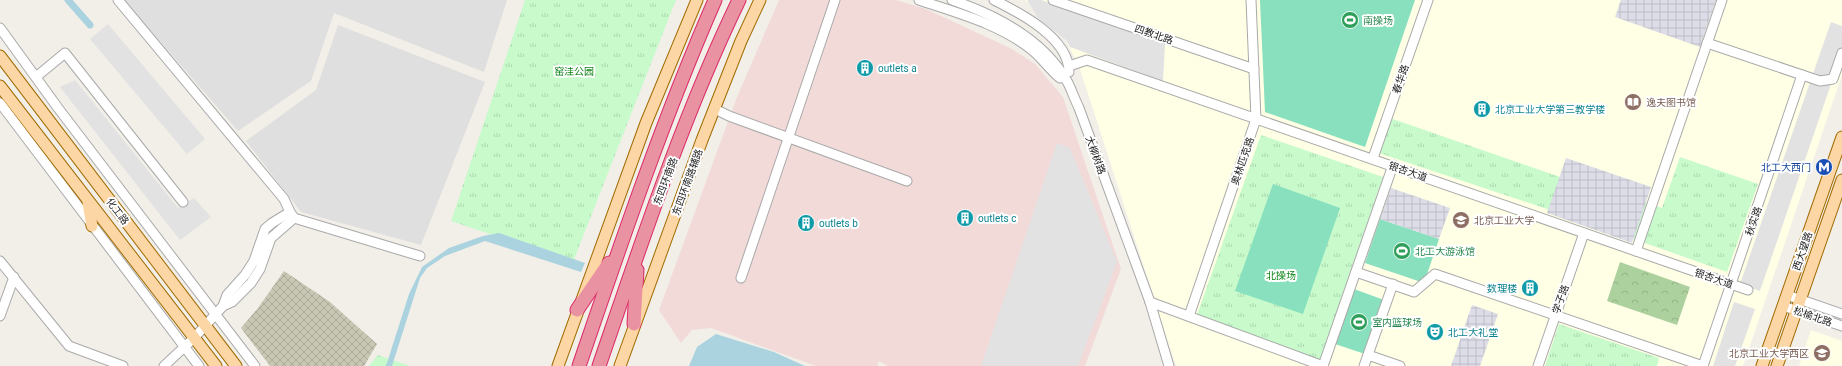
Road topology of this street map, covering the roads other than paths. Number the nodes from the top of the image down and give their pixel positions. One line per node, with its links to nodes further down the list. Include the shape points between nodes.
1 (118, 0): 35 (street, via 284,199)
2 (697, 0): 53 (main road, via 646,123)
3 (715, 0): 38 (highway, 东四环南路)
4 (739, 0): 40 (highway, 东四环南路, via 717,49)
5 (760, 0): 25 (main road, 东四环南路辅路)
6 (835, 0): 27 (street)
7 (919, 0): 23 (street, via 1013,36 1033,50)
8 (952, 0): 23 (street, 大柳树路, via 1005,22 1027,38 1045,53)
9 (994, 0): 18 (street, via 1027,17 1062,48)
10 (1053, 0): 19 (street, 四教北路)
11 (1251, 0): 19 (street, 奥林匹克路)
12 (1428, 0): 29 (street, 春华路)
13 (1722, 0): 15 (street)
14 (0, 28): 21 (street)
15 (1707, 43): 20 (street); 39 (street)
16 (1842, 53): 20 (street, via 1833,79 1820,81)
17 (0, 56): 61 (main road, 化工路)
18 (1069, 66): 23 (street); 26 (street, 银杏大道, via 1087,60)
19 (1254, 69): 26 (street, 奥林匹克路)
20 (1802, 75): 47 (street, 秋实路)
21 (36, 77): 34 (street, via 65,53); 55 (street)
22 (0, 86): 33 (main road, 化工路)
23 (1069, 86): 51 (street, 大柳树路)
24 (0, 104): 36 (street)
25 (715, 109): 27 (street); 60 (main road, 东四环南路辅路)
26 (1256, 119): 29 (street, 银杏大道); 59 (street, 奥林匹克路)
27 (789, 137): 32 (street); 45 (street)
28 (1842, 137): 49 (main road, 西大望路)
29 (1373, 158): 30 (street, 银杏大道)
30 (1392, 165): 37 (street, 银杏大道); 43 (street)
31 (1842, 180): 50 (main road, 西大望路)
32 (907, 181)
33 (88, 200): 36 (main road); 63 (main road, 化工路)
34 (183, 202)
35 (292, 215): 41 (street); 55 (street, via 272,223 265,229 254,261 227,295 224,306)
36 (92, 226): 64 (street)
37 (1584, 233): 39 (street, 银杏大道); 57 (street, 学子路)
38 (619, 248): 53 (highway); 74 (highway, 东四环南路)
39 (1636, 251): 47 (street, 银杏大道)
40 (638, 254): 60 (highway); 75 (highway, 东四环南路)
41 (420, 256)
42 (0, 261): 44 (street)
43 (1356, 272): 46 (street); 79 (street)
44 (14, 277): 58 (street); 67 (street, via 69,346)
45 (741, 278)
46 (1393, 284): 57 (street, via 1414,292 1434,274); 66 (street)
47 (1732, 284): 48 (street, 银杏大道); 83 (street, 秋实路)
48 (1748, 290)
49 (1787, 295): 50 (street, 松榆北路); 52 (main road, 西大望路)
50 (1800, 299): 54 (main road, 西大望路); 56 (street, 松榆北路)
51 (1150, 302): 59 (street); 78 (street, 大柳树路)
52 (1784, 306): 54 (street, 松榆北路); 84 (main road, 西大望路)
53 (577, 310): 73 (main road)
54 (1796, 310): 62 (street, 松榆北路); 85 (main road, 西大望路)
55 (216, 314): 61 (street); 72 (street)
56 (1842, 314)
57 (1555, 315): 82 (street, 学子路); 83 (street)
58 (0, 316)
59 (1189, 316): 79 (street)
60 (634, 324): 65 (main road, 东四环南路辅路)
61 (206, 325): 63 (street); 71 (main road, 化工路)
62 (1842, 326)
63 (194, 338): 64 (street); 70 (main road, 化工路)
64 (184, 347): 68 (street); 69 (street)
65 (625, 352): 76 (main road, 东四环南路辅路); 77 (street)
66 (1368, 355): 80 (street); 81 (street)
67 (123, 366)
68 (164, 366)
69 (199, 366)
70 (216, 366)
71 (236, 366)
72 (255, 366)
73 (558, 366)
74 (579, 366)
75 (599, 366)
76 (620, 366)
77 (624, 366)
78 (1169, 366)
79 (1323, 366)
80 (1364, 366)
81 (1400, 366)
82 (1538, 366)
83 (1703, 366)
84 (1762, 366)
85 (1777, 366)

